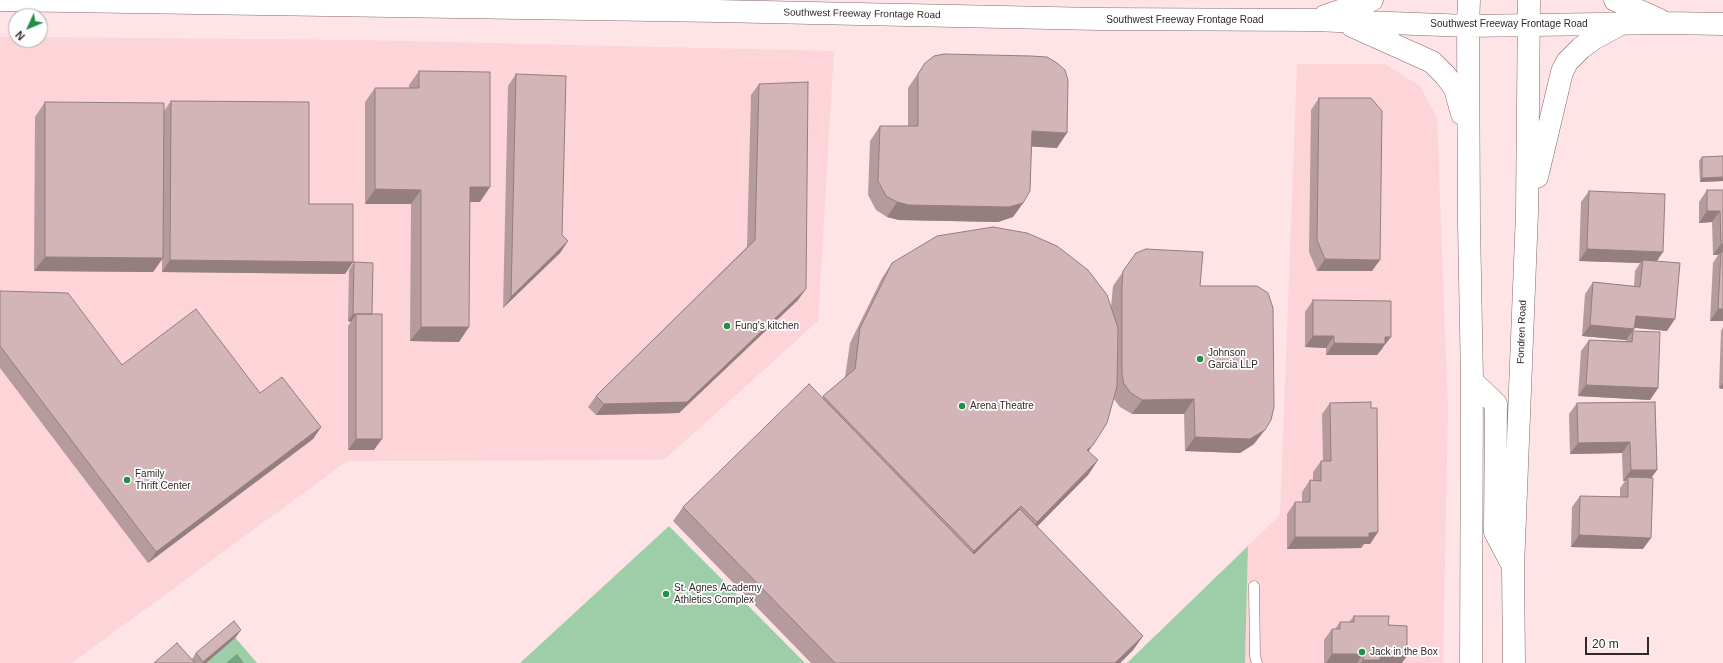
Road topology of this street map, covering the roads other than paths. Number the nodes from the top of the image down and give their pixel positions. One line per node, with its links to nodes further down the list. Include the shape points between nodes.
1 (0, 0): 6 (main road, Southwest Freeway Frontage Road, via 1090,19)
2 (1372, 0): 6 (main road)
3 (1469, 0): 12 (main road)
4 (1529, 0): 10 (main road, Fondren Road)
5 (1615, 0): 9 (main road)
6 (1312, 20): 7 (main road, Southwest Freeway Frontage Road)
7 (1341, 21): 12 (main road, Southwest Freeway Frontage Road); 13 (main road, via 1432,62 1455,89)
8 (1621, 23): 9 (main road, Southwest Freeway Frontage Road); 10 (main road, Southwest Freeway Frontage Road); 14 (main road, via 1581,48 1567,62 1562,72)
9 (1666, 23): 11 (main road, Southwest Freeway Frontage Road)
10 (1528, 24): 12 (main road, Southwest Freeway Frontage Road); 14 (main road, Fondren Road)
11 (1723, 24)
12 (1468, 26): 13 (main road)
13 (1468, 137): 15 (main road)
14 (1527, 225): 16 (main road, Fondren Road)
15 (1472, 381): 16 (main road, via 1496,404 1495,532); 19 (main road)
16 (1513, 567): 20 (main road, Fondren Road)
17 (1254, 586): 18 (lane)
18 (1257, 663)
19 (1471, 663)
20 (1514, 663)

